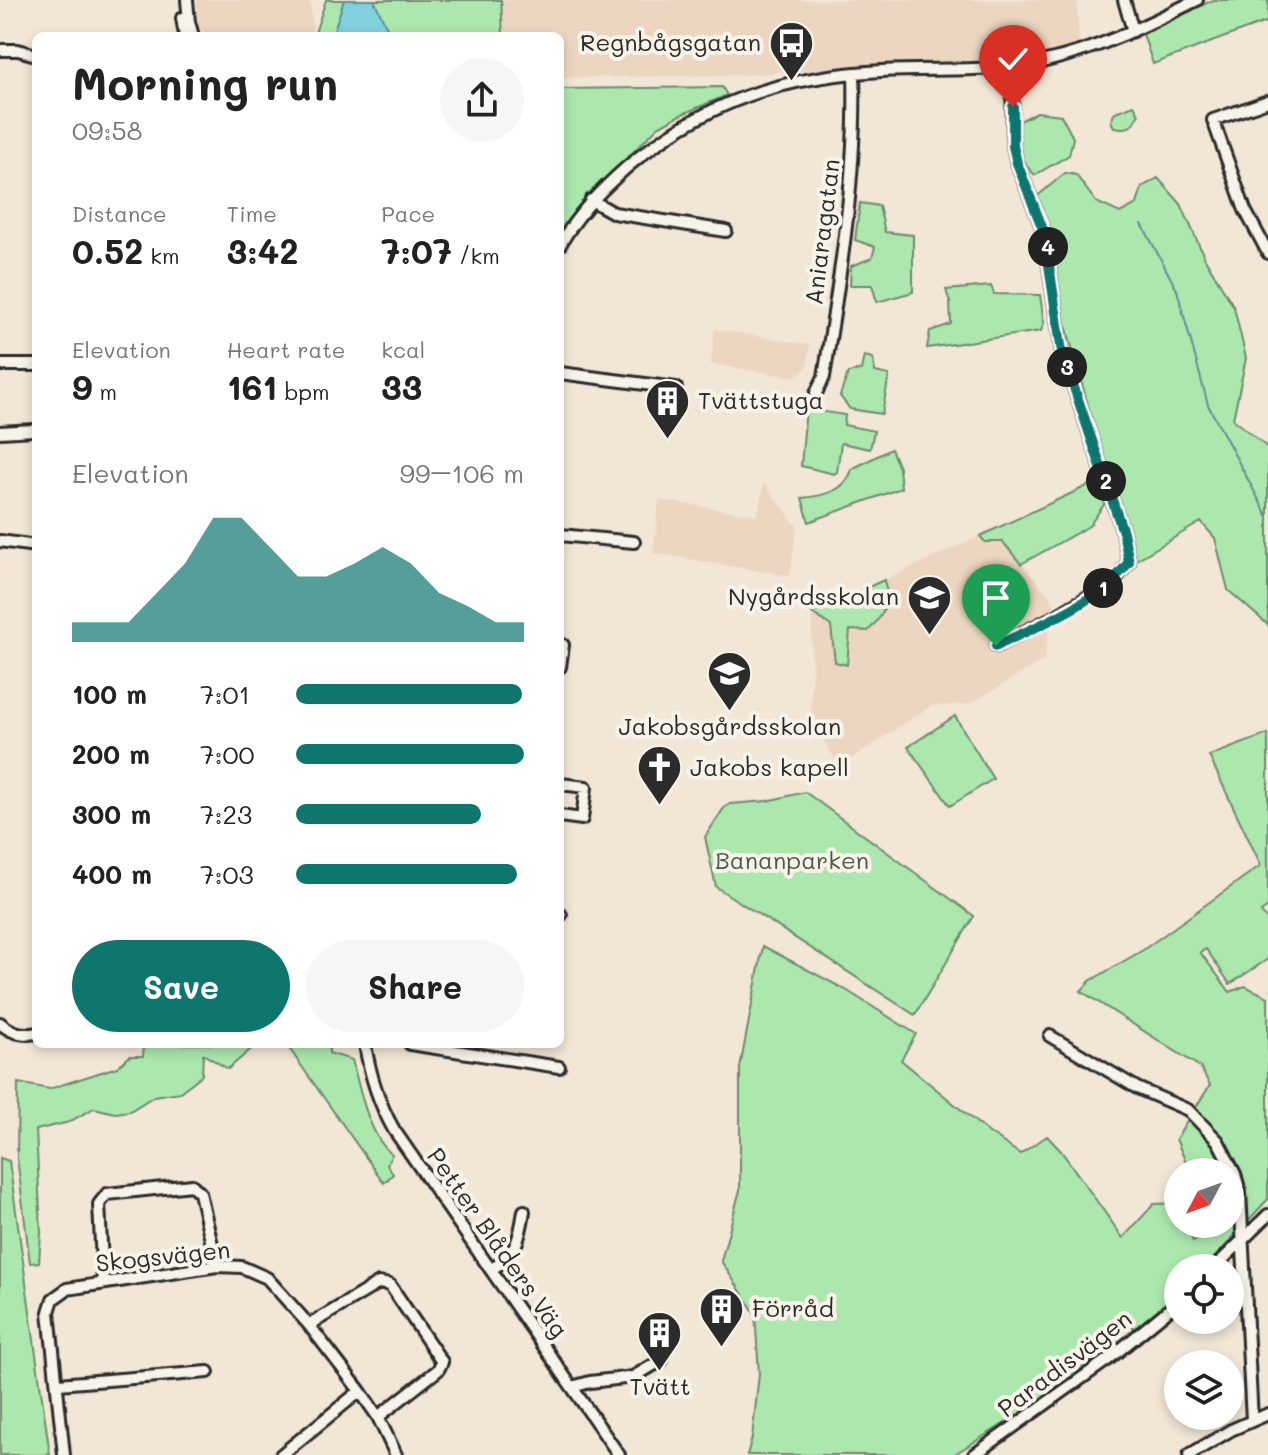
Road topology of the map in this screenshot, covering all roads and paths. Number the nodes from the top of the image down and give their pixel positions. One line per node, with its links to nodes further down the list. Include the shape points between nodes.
1 (184, 0): 5 (street); 6 (street)
2 (1124, 0): 4 (street)
3 (1197, 0): 4 (street)
4 (1133, 31): 9 (street, via 1083,51)
5 (185, 32)
6 (192, 32)
7 (0, 50): 8 (street)
8 (32, 54)
9 (1012, 66): 10 (street); 27 (street, via 1017,163 1044,232 1062,352 1129,562 1114,581)
10 (854, 73): 12 (street, via 738,97 667,135); 20 (street, Aniaragatan, via 853,150 842,249 824,377)
11 (1268, 101): 15 (street, via 1213,120 1245,210)
12 (591, 200): 13 (street, via 614,213); 14 (street)
13 (726, 231)
14 (564, 239)
15 (1268, 253)
16 (0, 365): 17 (street)
17 (32, 365)
18 (564, 374): 19 (street)
19 (676, 388)
20 (816, 393)
21 (32, 430): 22 (street)
22 (0, 432)
23 (564, 535): 25 (street)
24 (3, 540): 26 (street)
25 (634, 542)
26 (32, 544)
27 (996, 646)
28 (564, 784): 29 (street, via 586,787 582,819)
29 (564, 817)
30 (0, 1023): 31 (street, via 8,1030)
31 (32, 1034)
32 (1050, 1036): 36 (street, via 1137,1088 1188,1110 1210,1130)
33 (366, 1048): 42 (street, Petter Blåders Väg, via 382,1109)
34 (436, 1048): 35 (street)
35 (559, 1067)
36 (1226, 1158)
37 (524, 1211): 42 (street, via 516,1246)
38 (1268, 1215): 39 (street)
39 (1244, 1238): 40 (street); 53 (street)
40 (1228, 1254)
41 (217, 1266): 43 (street, Skogsvägen); 43 (street, via 200,1193 192,1185 107,1194 99,1204); 45 (street, Skogsvägen, via 242,1267 267,1278)
42 (491, 1269): 49 (street, Petter Blåders Väg)
43 (103, 1283): 48 (street, Skogsvägen, via 67,1289 53,1299 49,1312)
44 (1164, 1313): 58 (street, Paradisvägen)
45 (309, 1325): 50 (street, Skogsvägen); 52 (street, via 379,1283 390,1285 442,1362)
46 (662, 1360): 49 (street, via 633,1377)
47 (208, 1372): 48 (street)
48 (58, 1384): 54 (street, Skogsvägen)
49 (572, 1387): 57 (street, Petter Blåders Väg)
50 (360, 1391): 52 (street, Skogsvägen); 55 (street)
51 (1268, 1414): 53 (street)
52 (378, 1417): 56 (street, Skogsvägen)
53 (1252, 1420): 59 (street)
54 (64, 1455)
55 (281, 1455)
56 (396, 1455)
57 (619, 1455)
58 (974, 1455)
59 (1189, 1455)

